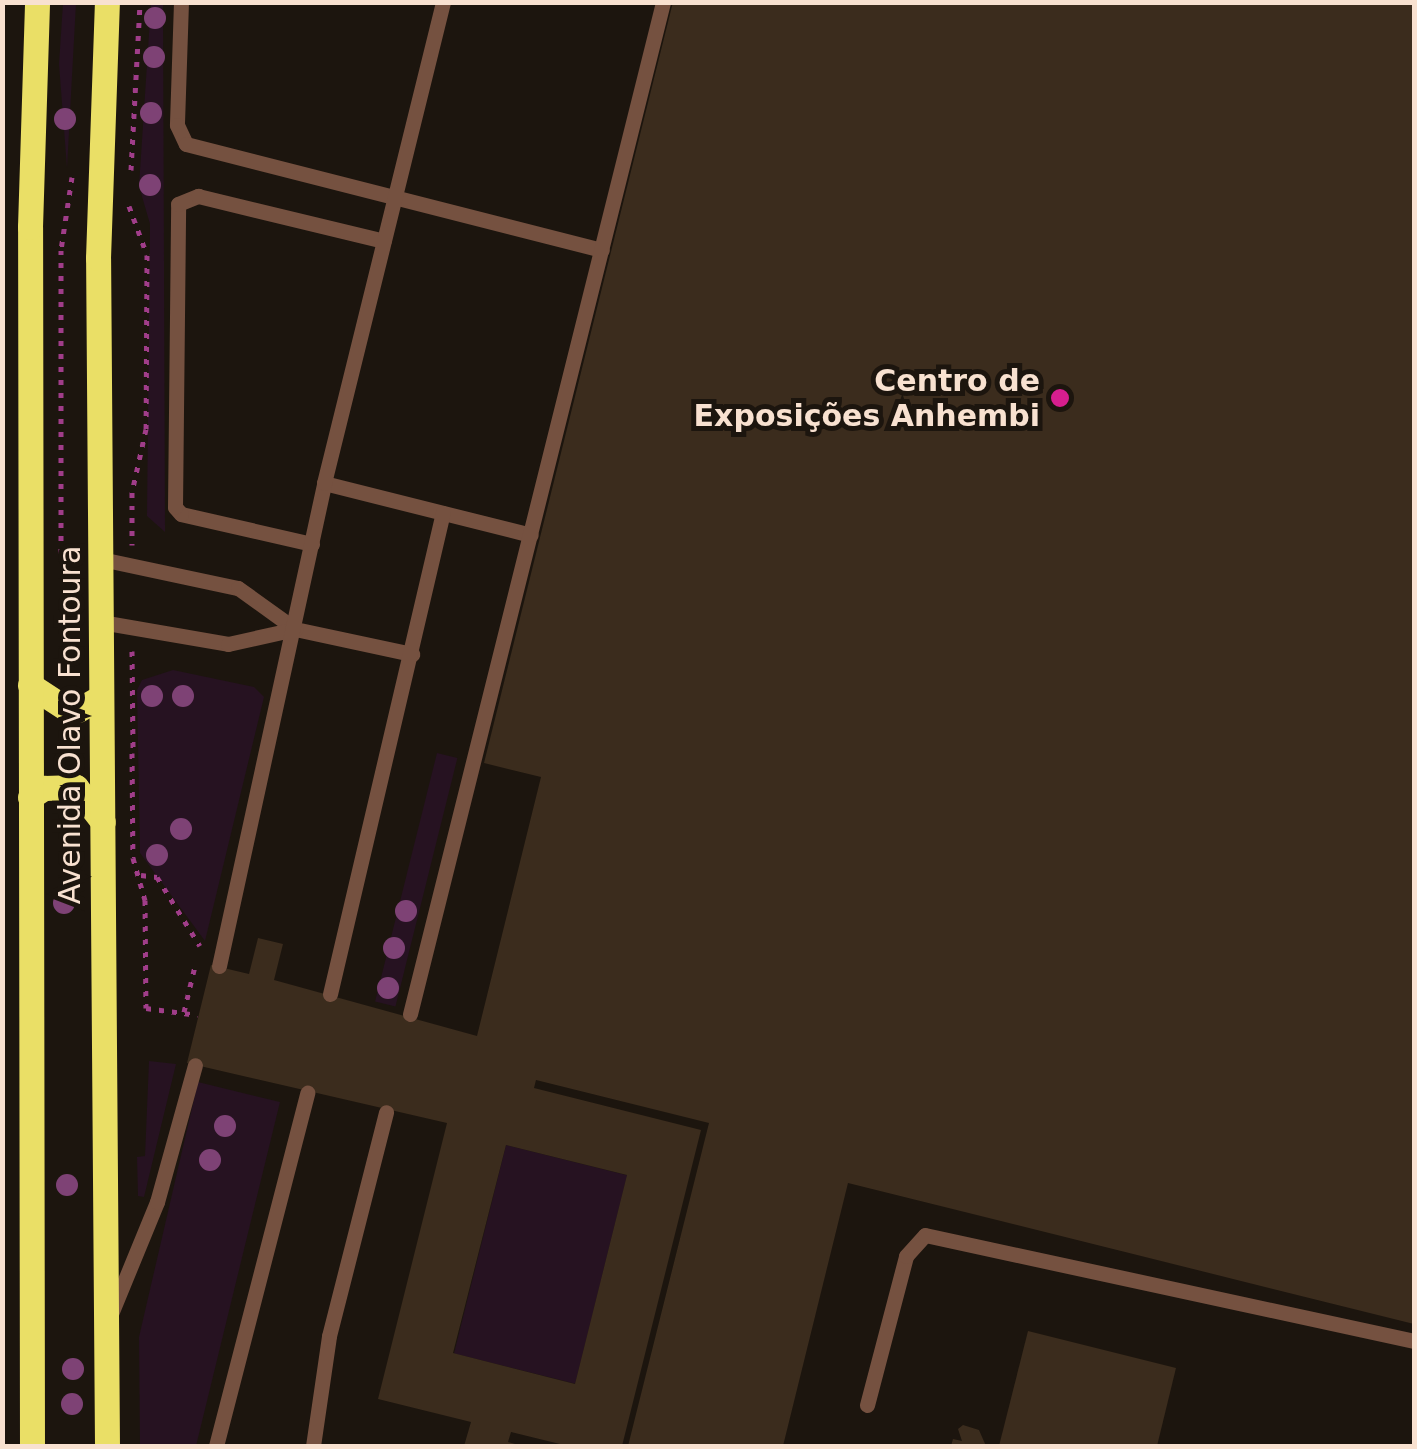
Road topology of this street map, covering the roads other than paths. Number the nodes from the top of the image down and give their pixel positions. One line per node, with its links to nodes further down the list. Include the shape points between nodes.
1 (38, 2): 17 (main road, Avenida Olavo Fontoura)
2 (107, 2): 13 (main road, Avenida Olavo Fontoura, via 98,258)
3 (180, 2): 6 (lane, via 182,140)
4 (443, 2): 6 (lane)
5 (663, 2): 8 (lane)
6 (395, 196): 7 (lane); 8 (lane)
7 (384, 242): 9 (lane); 12 (lane, via 198,196 178,204 175,507 181,514)
8 (602, 250): 11 (lane)
9 (324, 483): 10 (lane); 12 (lane)
10 (443, 513): 11 (lane); 16 (lane)
11 (532, 534): 23 (lane)
12 (312, 544): 15 (lane)
13 (100, 559): 14 (main road, Avenida Olavo Fontoura); 15 (lane, via 238,588)
14 (100, 622): 15 (lane, via 228,644); 18 (main road, Avenida Olavo Fontoura)
15 (295, 629): 16 (lane); 21 (lane)
16 (412, 654): 22 (lane)
17 (30, 685): 18 (main road, via 74,713); 19 (main road, Avenida Olavo Fontoura)
18 (100, 697): 20 (main road, Avenida Olavo Fontoura)
19 (30, 797): 20 (main road, via 44,788 76,787); 30 (main road, Avenida Olavo Fontoura)
20 (103, 822): 27 (main road, Avenida Olavo Fontoura)
21 (219, 966)
22 (330, 994)
23 (410, 1014)
24 (195, 1064): 27 (lane, via 151,1219)
25 (307, 1093): 32 (lane)
26 (386, 1112): 33 (lane, via 330,1336)
27 (107, 1322): 31 (main road, Avenida Olavo Fontoura)
28 (1414, 1341): 29 (lane, via 924,1235 906,1256)
29 (867, 1405)
30 (32, 1446)
31 (107, 1446)
32 (216, 1446)
33 (313, 1446)

